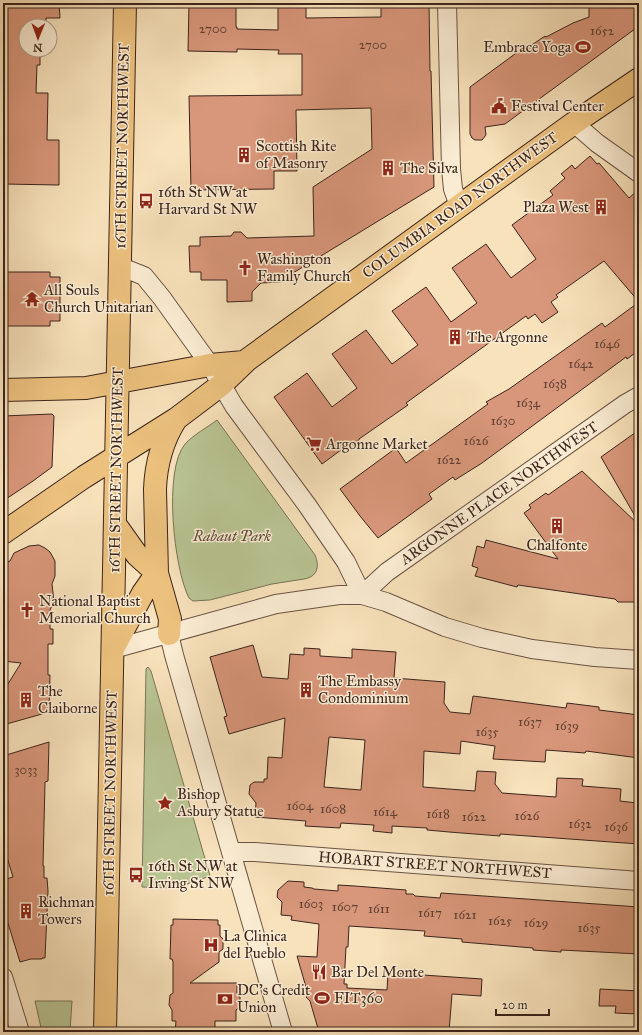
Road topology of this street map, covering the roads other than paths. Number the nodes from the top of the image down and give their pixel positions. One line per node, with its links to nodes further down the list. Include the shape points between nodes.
1 (125, 3): 7 (main road, 16TH STREET NORTHWEST)
2 (447, 3): 6 (street, via 451,174)
3 (639, 79): 4 (main road, COLUMBIA ROAD NORTHWEST)
4 (574, 123): 5 (street); 6 (main road, COLUMBIA ROAD NORTHWEST)
5 (639, 173)
6 (459, 206): 8 (main road, COLUMBIA ROAD NORTHWEST)
7 (119, 266): 9 (street, via 144,276); 10 (main road, 16TH STREET NORTHWEST)
8 (244, 362): 9 (main road); 11 (main road, COLUMBIA ROAD NORTHWEST)
9 (210, 365): 10 (main road); 11 (street)
10 (118, 383): 12 (main road, via 86,388); 15 (main road, 16TH STREET NORTHWEST)
11 (221, 384): 14 (main road, COLUMBIA ROAD NORTHWEST); 19 (street, via 234,406 346,562)
12 (3, 390)
13 (639, 396): 19 (street, ARGONNE PLACE NORTHWEST, via 388,572)
14 (176, 419): 15 (main road, COLUMBIA ROAD NORTHWEST); 18 (main road, via 167,433 155,476)
15 (116, 456): 16 (main road, 16TH STREET NORTHWEST); 17 (main road, COLUMBIA ROAD NORTHWEST)
16 (115, 524): 18 (main road, via 137,555); 21 (main road, 16TH STREET NORTHWEST)
17 (3, 533)
18 (157, 573): 20 (main road, via 170,619); 21 (main road, via 142,593)
19 (362, 595): 20 (street, via 339,595 276,604); 22 (street, via 386,602 445,627 482,638 532,649)
20 (169, 634): 21 (street); 23 (street)
21 (113, 649): 27 (main road, 16TH STREET NORTHWEST)
22 (639, 660)
23 (231, 852): 24 (street, HOBART STREET NORTHWEST); 28 (street)
24 (639, 881)
25 (3, 977): 26 (street)
26 (20, 1032)
27 (105, 1032)
28 (284, 1032)

